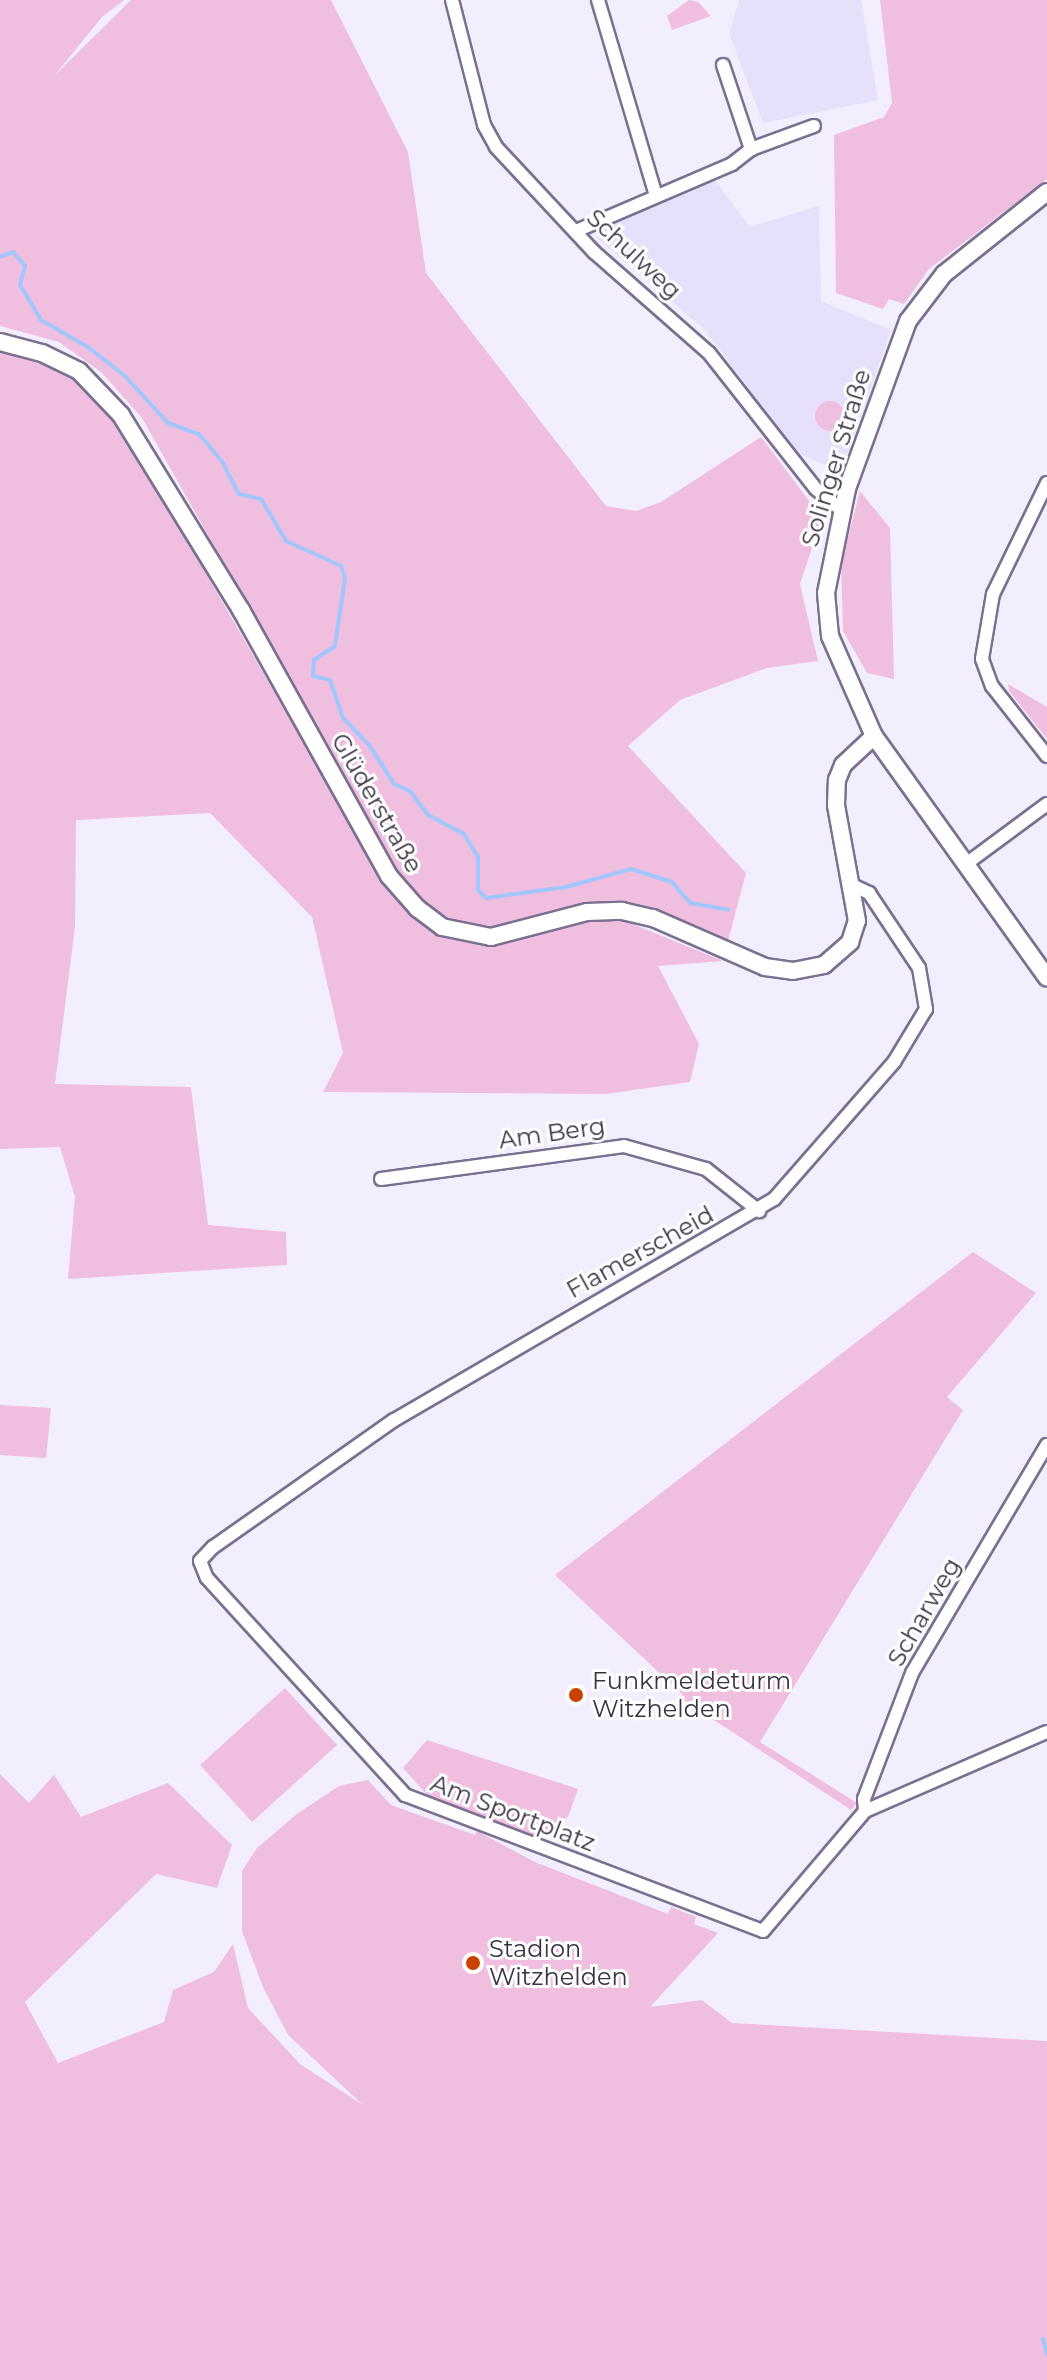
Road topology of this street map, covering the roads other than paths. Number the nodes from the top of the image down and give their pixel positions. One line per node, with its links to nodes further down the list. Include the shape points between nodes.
1 (452, 0): 8 (street, Schulweg, via 484,125 496,147)
2 (598, 0): 7 (street)
3 (723, 65): 5 (street)
4 (814, 126): 5 (street)
5 (751, 149): 7 (street, via 732,164)
6 (1047, 192): 11 (main road, Solinger Straße, via 944,274 920,303 885,374)
7 (656, 196): 8 (street)
8 (576, 231): 11 (street, Schulweg, via 709,353 816,489)
9 (0, 342): 16 (main road, Glüderstraße, via 79,371 121,415 241,610 389,876 431,920 466,935 491,937 587,912 622,911 653,918 749,962 793,971 824,965 850,942 857,921)
10 (1047, 483): 13 (street, via 1016,539 982,638 986,675)
11 (841, 510): 12 (main road, Solinger Straße, via 829,560 826,614 844,677)
12 (874, 736): 15 (main road, Solinger Straße); 16 (main road, Glüderstraße, via 850,757 837,780 836,805)
13 (1047, 756)
14 (1047, 804): 15 (street)
15 (966, 864): 17 (main road, Solinger Straße)
16 (854, 886): 19 (street, Flamerscheid, via 869,893 919,968 926,1009 894,1062)
17 (1047, 978)
18 (381, 1179): 19 (street, Am Berg, via 624,1146 706,1169)
19 (759, 1211): 21 (street, Flamerscheid, via 394,1420)
20 (1047, 1445): 23 (street, Scharweg, via 912,1673 873,1773)
21 (200, 1561): 24 (street, Am Sportplatz, via 207,1578 405,1795)
22 (1047, 1732): 23 (street, Scharweg)
23 (865, 1811): 24 (street, Scharweg)
24 (763, 1931)

